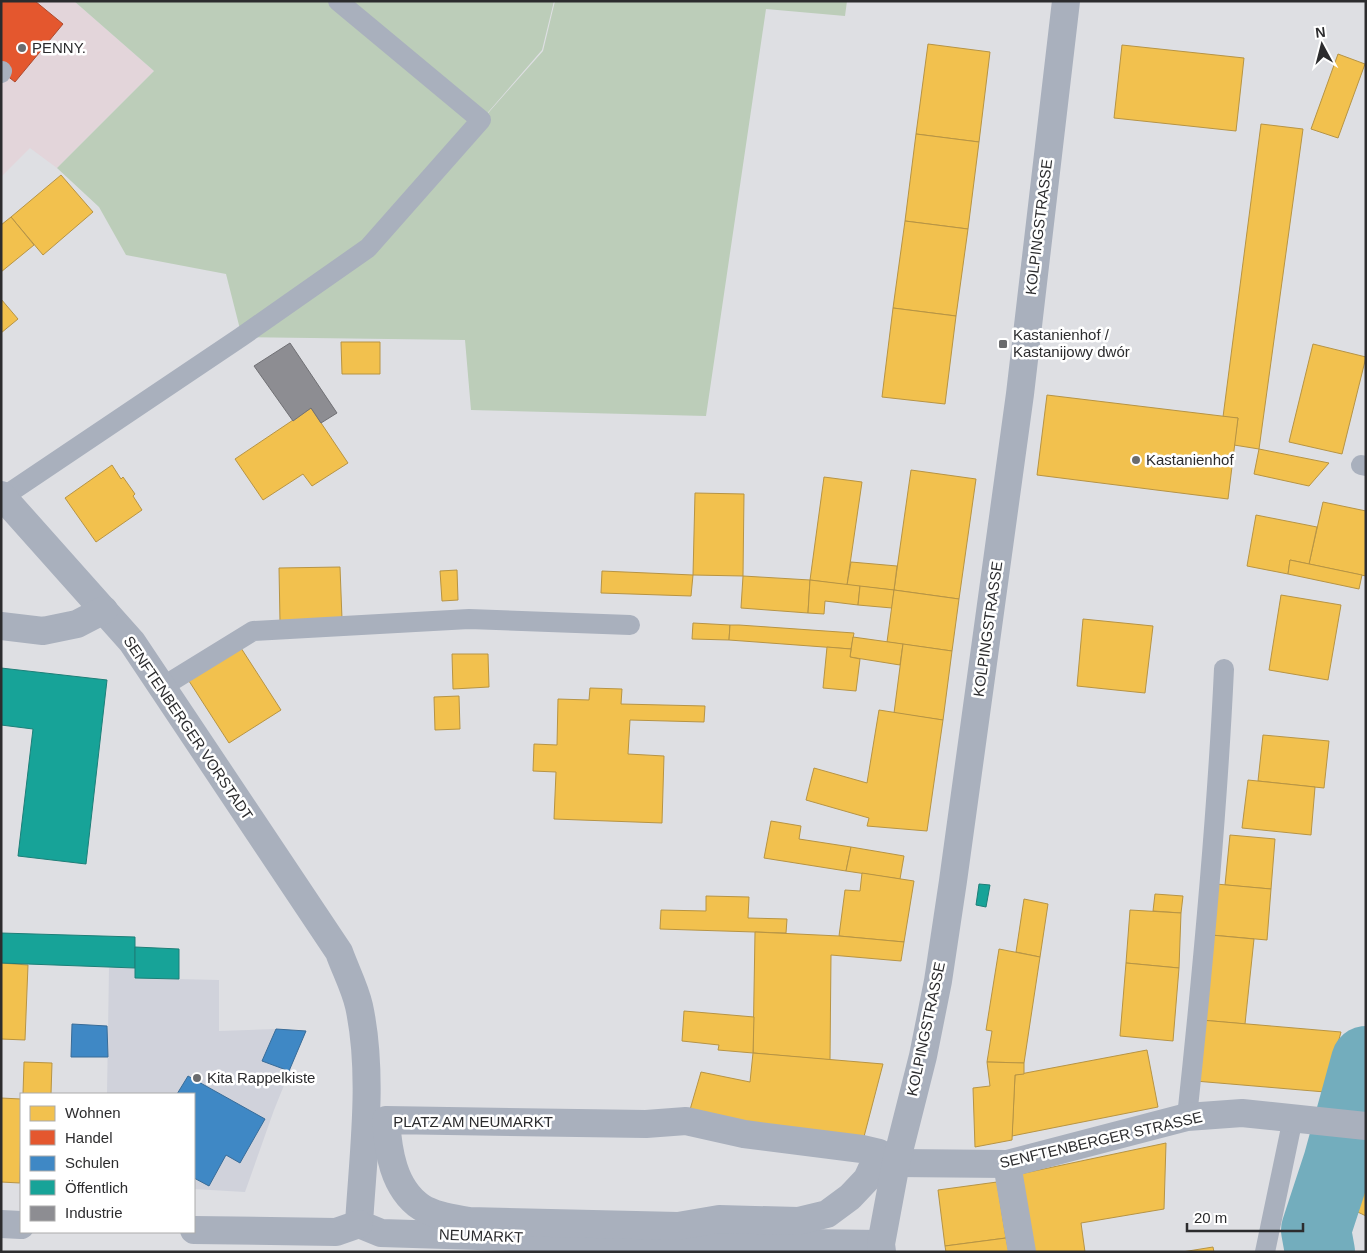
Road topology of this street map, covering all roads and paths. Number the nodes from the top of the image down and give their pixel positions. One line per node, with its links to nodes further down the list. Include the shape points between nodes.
1 (338, 1): 3 (lane, via 481,120 368,248)
2 (1066, 1): 13 (street, KOLPINGSTRASSE, via 1019,403 953,881 938,981)
3 (2, 496): 4 (street, SENFTENBERGER VORSTADT)
4 (104, 610): 6 (street, via 77,624 43,631); 8 (street, SENFTENBERGER VORSTADT, via 132,642)
5 (630, 625): 8 (lane, via 469,619 253,631)
6 (1, 626)
7 (1224, 669): 9 (lane, via 1220,762)
8 (162, 687): 16 (street, SENFTENBERGER VORSTADT, via 339,952 358,1005 365,1054 366,1116)
9 (1187, 1117): 10 (street, SENFTENBERGER STRASSE, via 1242,1113); 14 (street, SENFTENBERGER STRASSE)
10 (1305, 1119): 11 (street, SENFTENBERGER STRASSE); 22 (lane)
11 (1366, 1126)
12 (862, 1149): 12 (street, PLATZ AM NEUMARKT, via 879,1153 867,1179 827,1214 798,1221 718,1219 678,1226 469,1221 442,1216 421,1207 404,1191 390,1154 386,1120 646,1124 686,1121 744,1134)
13 (896, 1163): 14 (street, SENFTENBERGER STRASSE); 20 (street, KOLPINGSTRASSE)
14 (1007, 1164): 21 (street)
15 (1, 1224): 17 (street)
16 (360, 1224): 18 (street, via 336,1232); 19 (street, NEUMARKT, via 381,1233)
17 (20, 1225)
18 (195, 1230)
19 (802, 1247): 20 (street, NEUMARKT)
20 (882, 1248)
21 (1022, 1252)
22 (1265, 1252)

